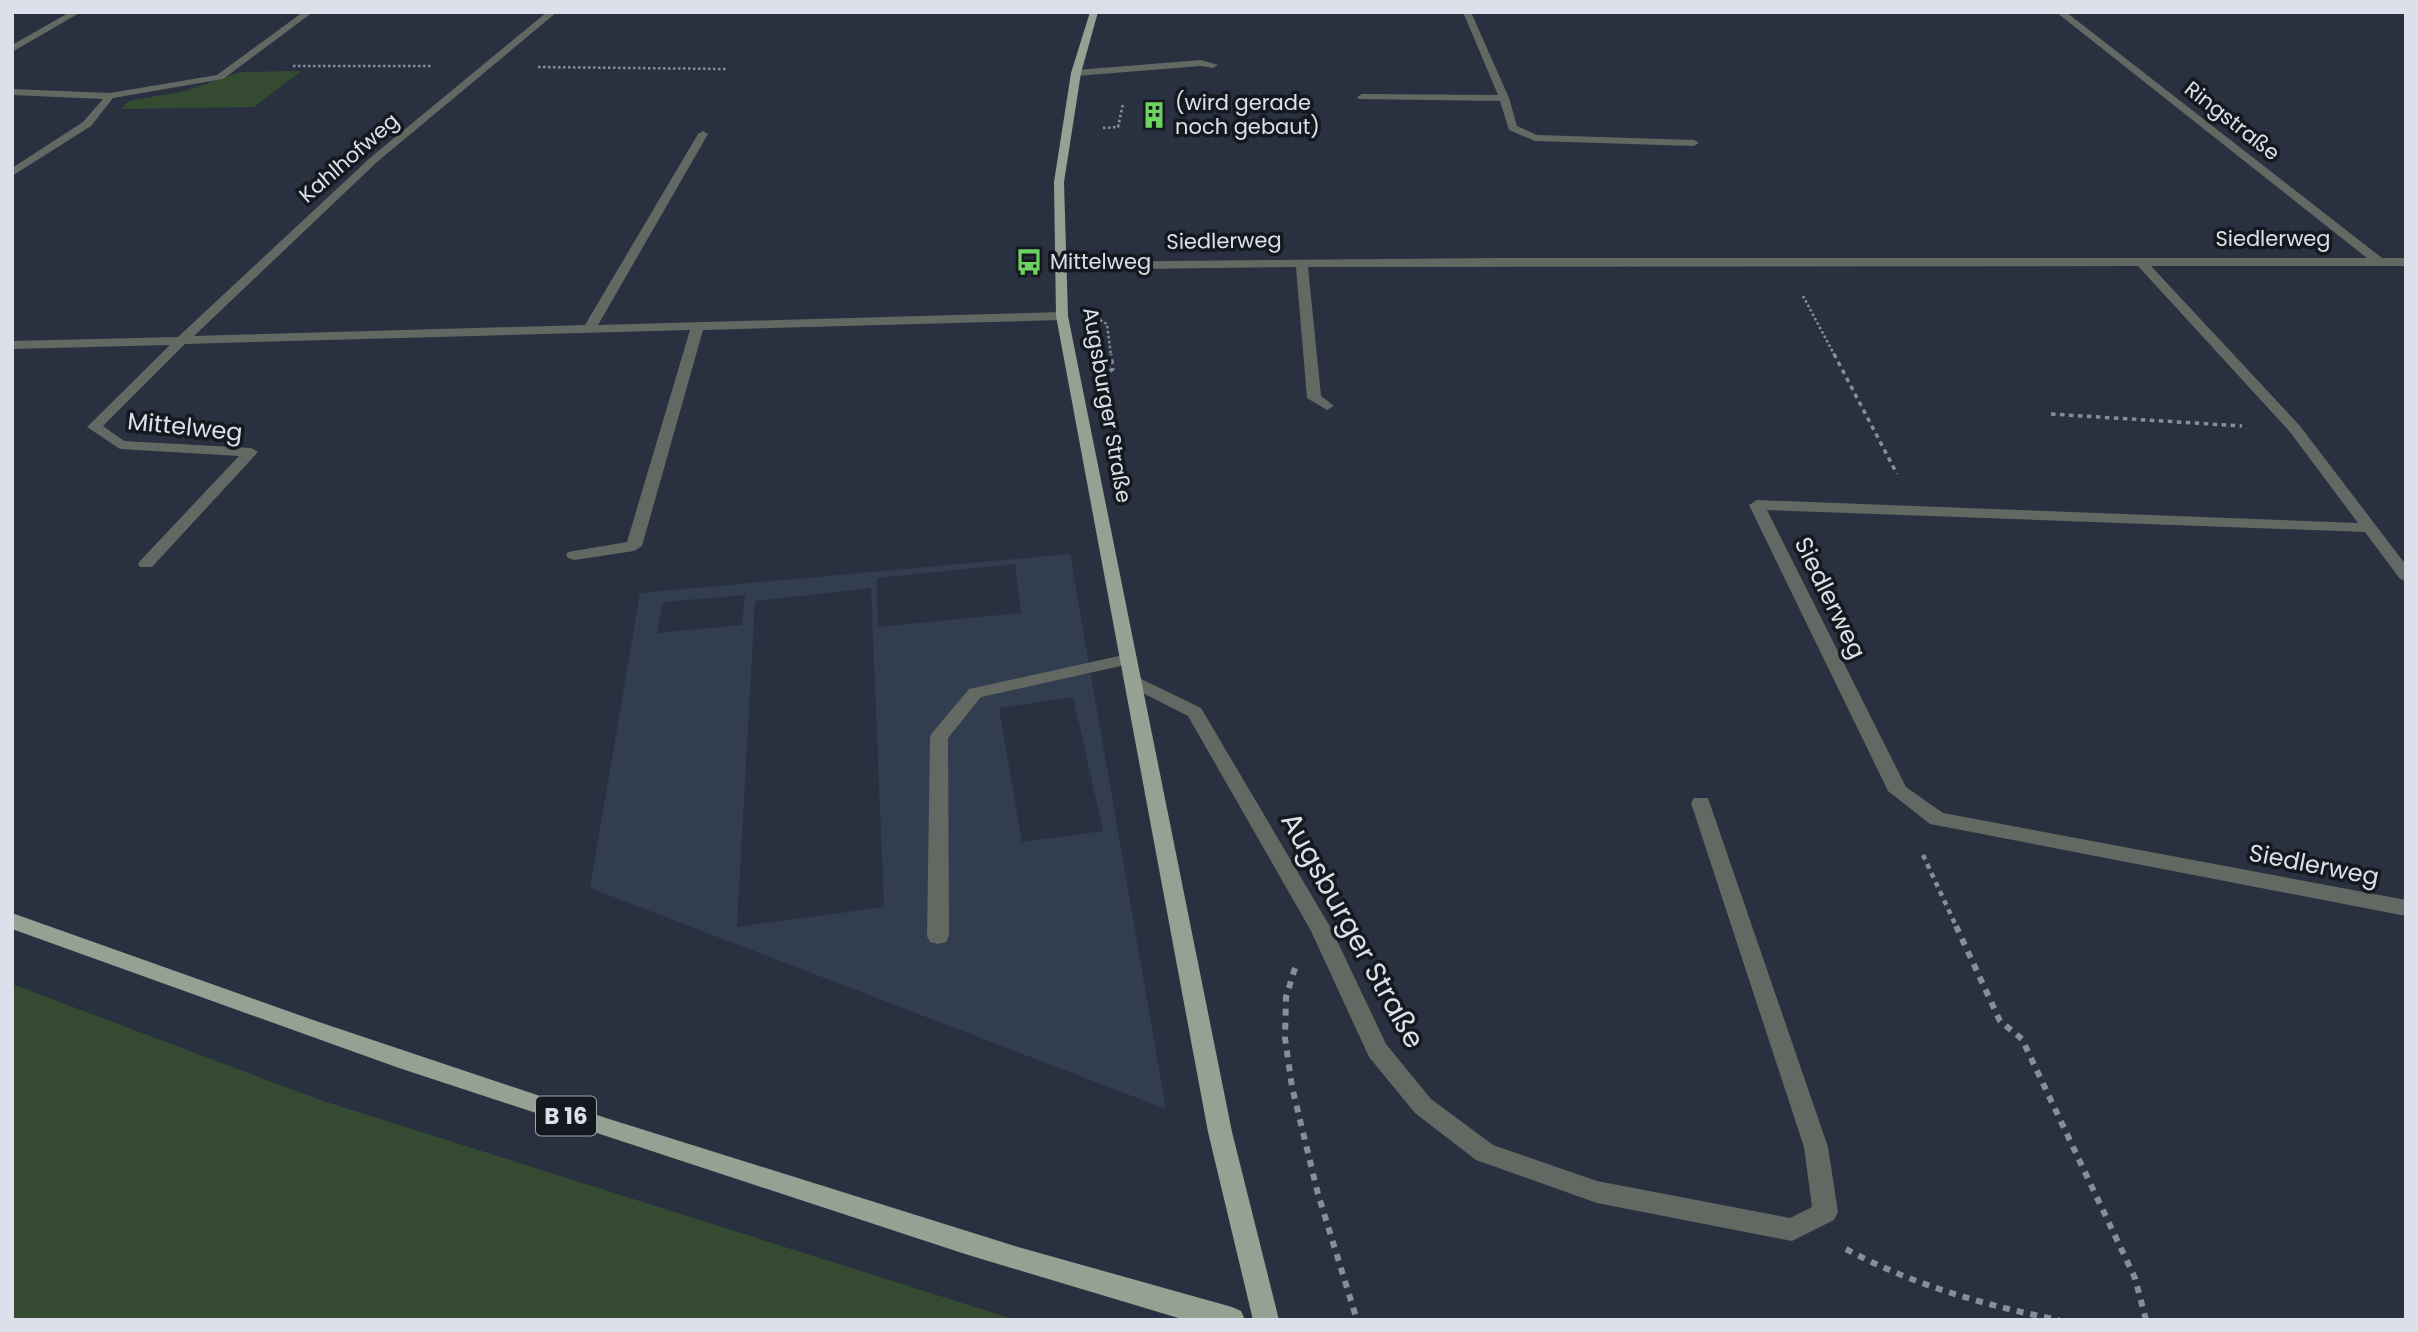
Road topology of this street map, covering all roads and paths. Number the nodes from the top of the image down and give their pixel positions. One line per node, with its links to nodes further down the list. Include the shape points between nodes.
1 (77, 12): 7 (street)
2 (309, 12): 9 (street)
3 (553, 12): 10 (street, Kahlhofweg)
4 (1094, 12): 12 (main road, Augsburger Straße)
5 (1467, 12): 16 (street)
6 (2060, 12): 22 (street, Ringstraße)
7 (12, 49)
8 (1213, 65): 12 (street)
9 (234, 66): 10 (path); 14 (street, via 219,77)
10 (483, 66): 11 (path); 29 (street, Kahlhofweg, via 287,238)
11 (726, 69)
12 (1076, 74): 25 (main road, Augsburger Straße, via 1059,182)
13 (12, 92): 14 (street)
14 (110, 96): 19 (street, via 87,124)
15 (1362, 97): 16 (street)
16 (1504, 97): 18 (street, via 1513,128 1535,138)
17 (703, 134): 28 (street)
18 (1694, 143)
19 (12, 173)
20 (1785, 261): 21 (street, Siedlerweg); 24 (street, Siedlerweg); 34 (path)
21 (2140, 261): 22 (street, Siedlerweg); 33 (street)
22 (2379, 262): 23 (street, Siedlerweg)
23 (2406, 262)
24 (1302, 263): 25 (street, Siedlerweg); 31 (street, Siedlerweg, via 1314,398)
25 (1062, 266): 26 (main road, Augsburger Straße)
26 (1062, 316): 27 (street); 39 (main road, Augsburger Straße)
27 (698, 326): 28 (street); 36 (street, via 634,546)
28 (589, 329): 29 (street)
29 (179, 342): 30 (street); 37 (street, Mittelweg, via 94,427 120,445 251,452)
30 (12, 345)
31 (1327, 406)
32 (2051, 414): 33 (path)
33 (2295, 429): 35 (street)
34 (1916, 509): 35 (street, Siedlerweg); 42 (street, Siedlerweg, via 1757,505 1898,791)
35 (2370, 528): 38 (street)
36 (574, 555)
37 (146, 564)
38 (2406, 576)
39 (1128, 659): 40 (main road, Augsburger Straße); 46 (street, via 975,693 939,737)
40 (1133, 681): 45 (street, Augsburger Straße, via 1195,712); 49 (main road, Augsburger Straße, via 1220,1132)
41 (1701, 803): 47 (street, via 1816,1147 1825,1212)
42 (1937, 819): 43 (street, Siedlerweg); 52 (path, via 1919,846 2000,1021 2022,1039 2135,1278)
43 (2406, 908)
44 (12, 920): 48 (main road, B 16, via 195,989 568,1117 1126,1293)
45 (1321, 930): 47 (street, Augsburger Straße, via 1377,1050 1423,1107 1485,1153 1597,1192 1792,1230); 50 (path, via 1290,976 1284,1017 1307,1151)
46 (939, 936)
47 (1803, 1225): 51 (path, via 1866,1260 1992,1307)
48 (1232, 1320)
49 (1266, 1320)
50 (1357, 1320)
51 (2059, 1320)
52 (2146, 1320)

